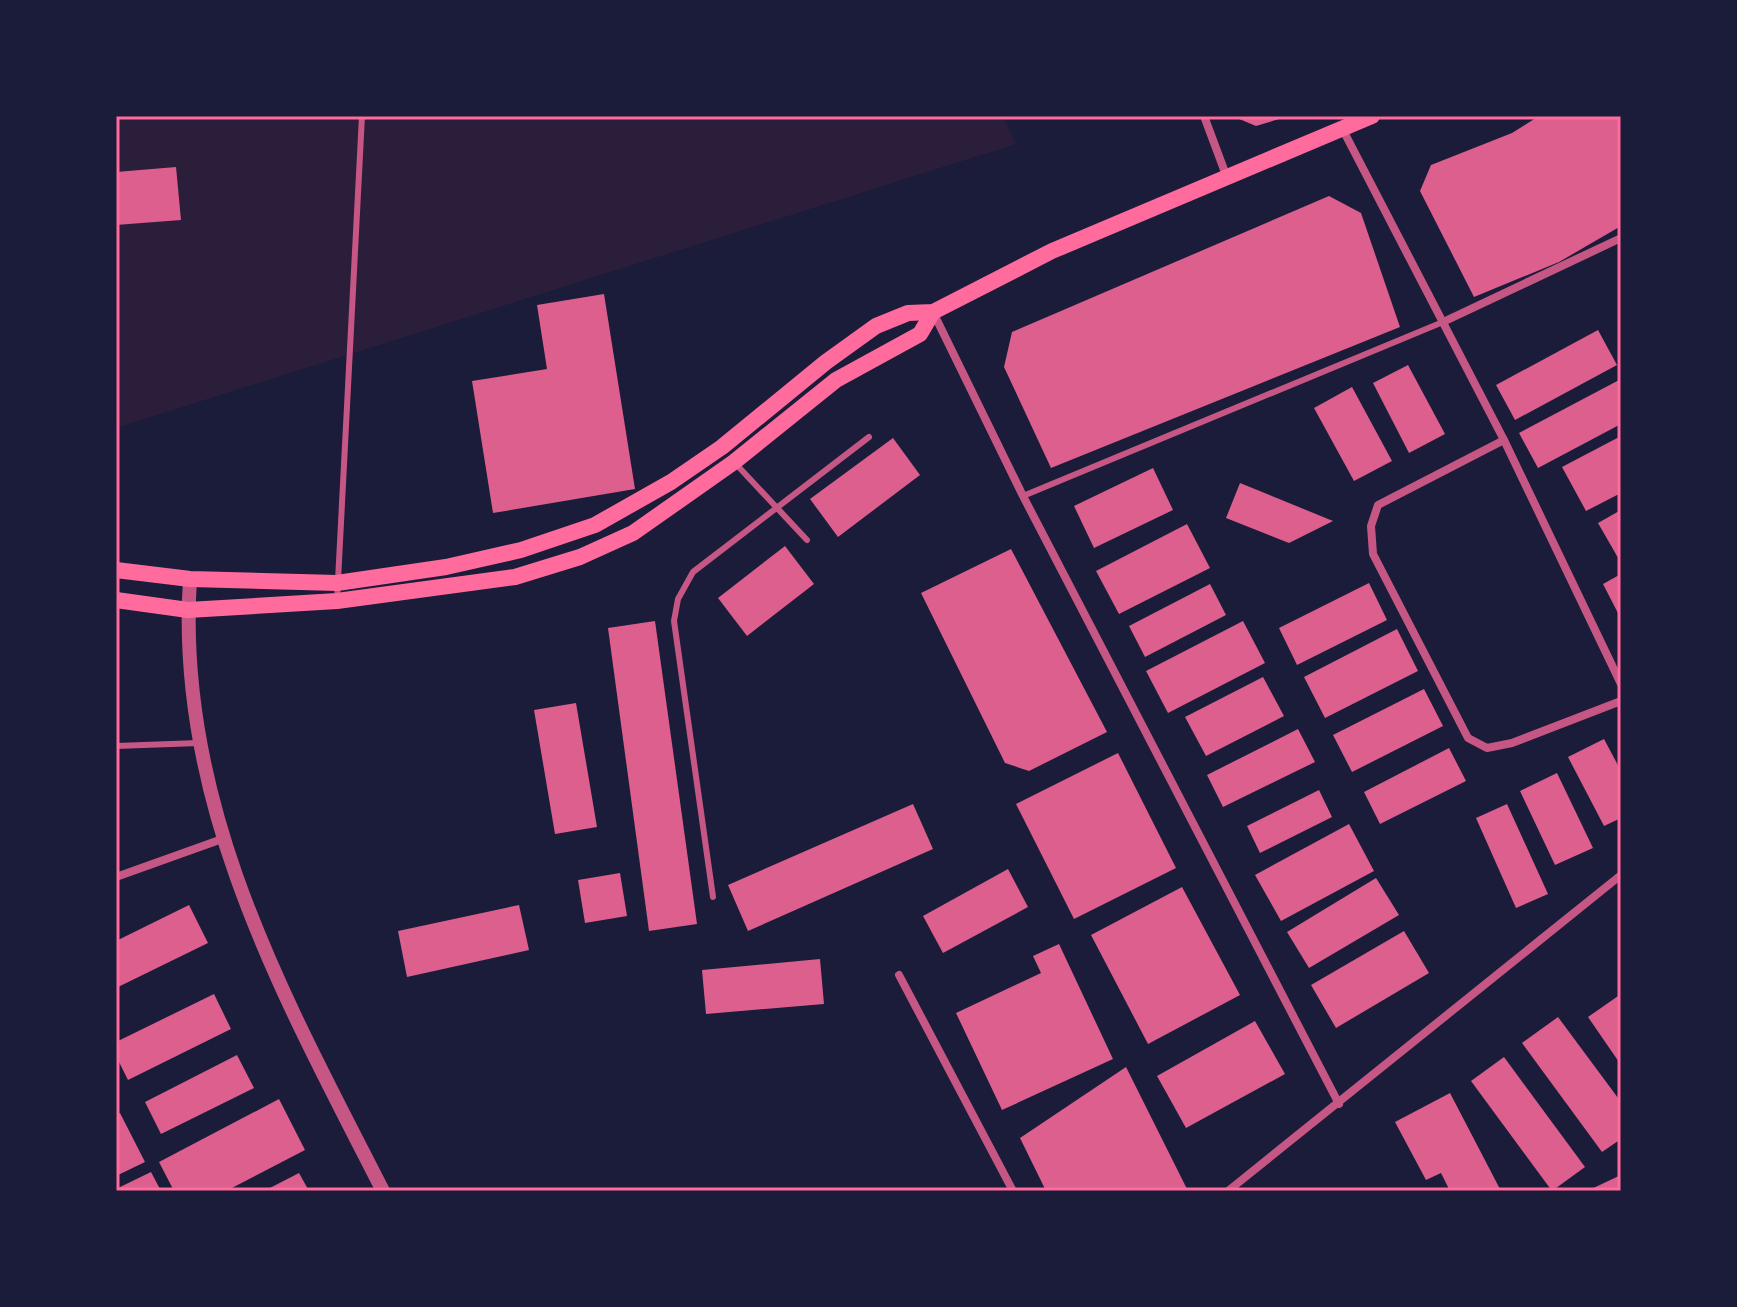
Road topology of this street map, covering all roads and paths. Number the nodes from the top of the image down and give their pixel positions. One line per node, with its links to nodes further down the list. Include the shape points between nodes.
1 (362, 116): 18 (lane)
2 (1204, 116): 5 (street)
3 (1372, 116): 4 (main road)
4 (1343, 130): 5 (main road); 8 (street)
5 (1226, 175): 7 (main road, via 1052,251)
6 (1621, 238): 8 (street)
7 (933, 312): 11 (main road, via 908,313 876,326); 12 (main road, via 920,334 836,380); 13 (street)
8 (1443, 322): 10 (street); 13 (lane)
9 (869, 437): 14 (lane)
10 (1504, 440): 22 (street); 23 (street, via 1378,505 1371,526 1373,554 1468,738 1487,748 1512,743)
11 (722, 447): 12 (lane); 18 (main road, via 595,525 461,564)
12 (734, 462): 14 (lane); 20 (main road, via 633,533 580,557 515,577)
13 (1023, 496): 31 (street)
14 (775, 509): 15 (lane); 29 (lane, via 693,572 678,599 674,621)
15 (807, 540)
16 (116, 570): 17 (main road)
17 (190, 579): 18 (main road); 21 (street)
18 (337, 583): 20 (lane)
19 (116, 600): 21 (main road)
20 (337, 601): 21 (main road)
21 (188, 610): 24 (street, via 188,660)
22 (1621, 684)
23 (1621, 701)
24 (199, 743): 25 (lane); 26 (street)
25 (116, 746)
26 (225, 838): 28 (street); 32 (street, via 273,975)
27 (1621, 875): 31 (street)
28 (116, 877)
29 (713, 897)
30 (899, 975): 33 (street)
31 (1339, 1104): 34 (street)
32 (383, 1191)
33 (1013, 1191)
34 (1228, 1191)

